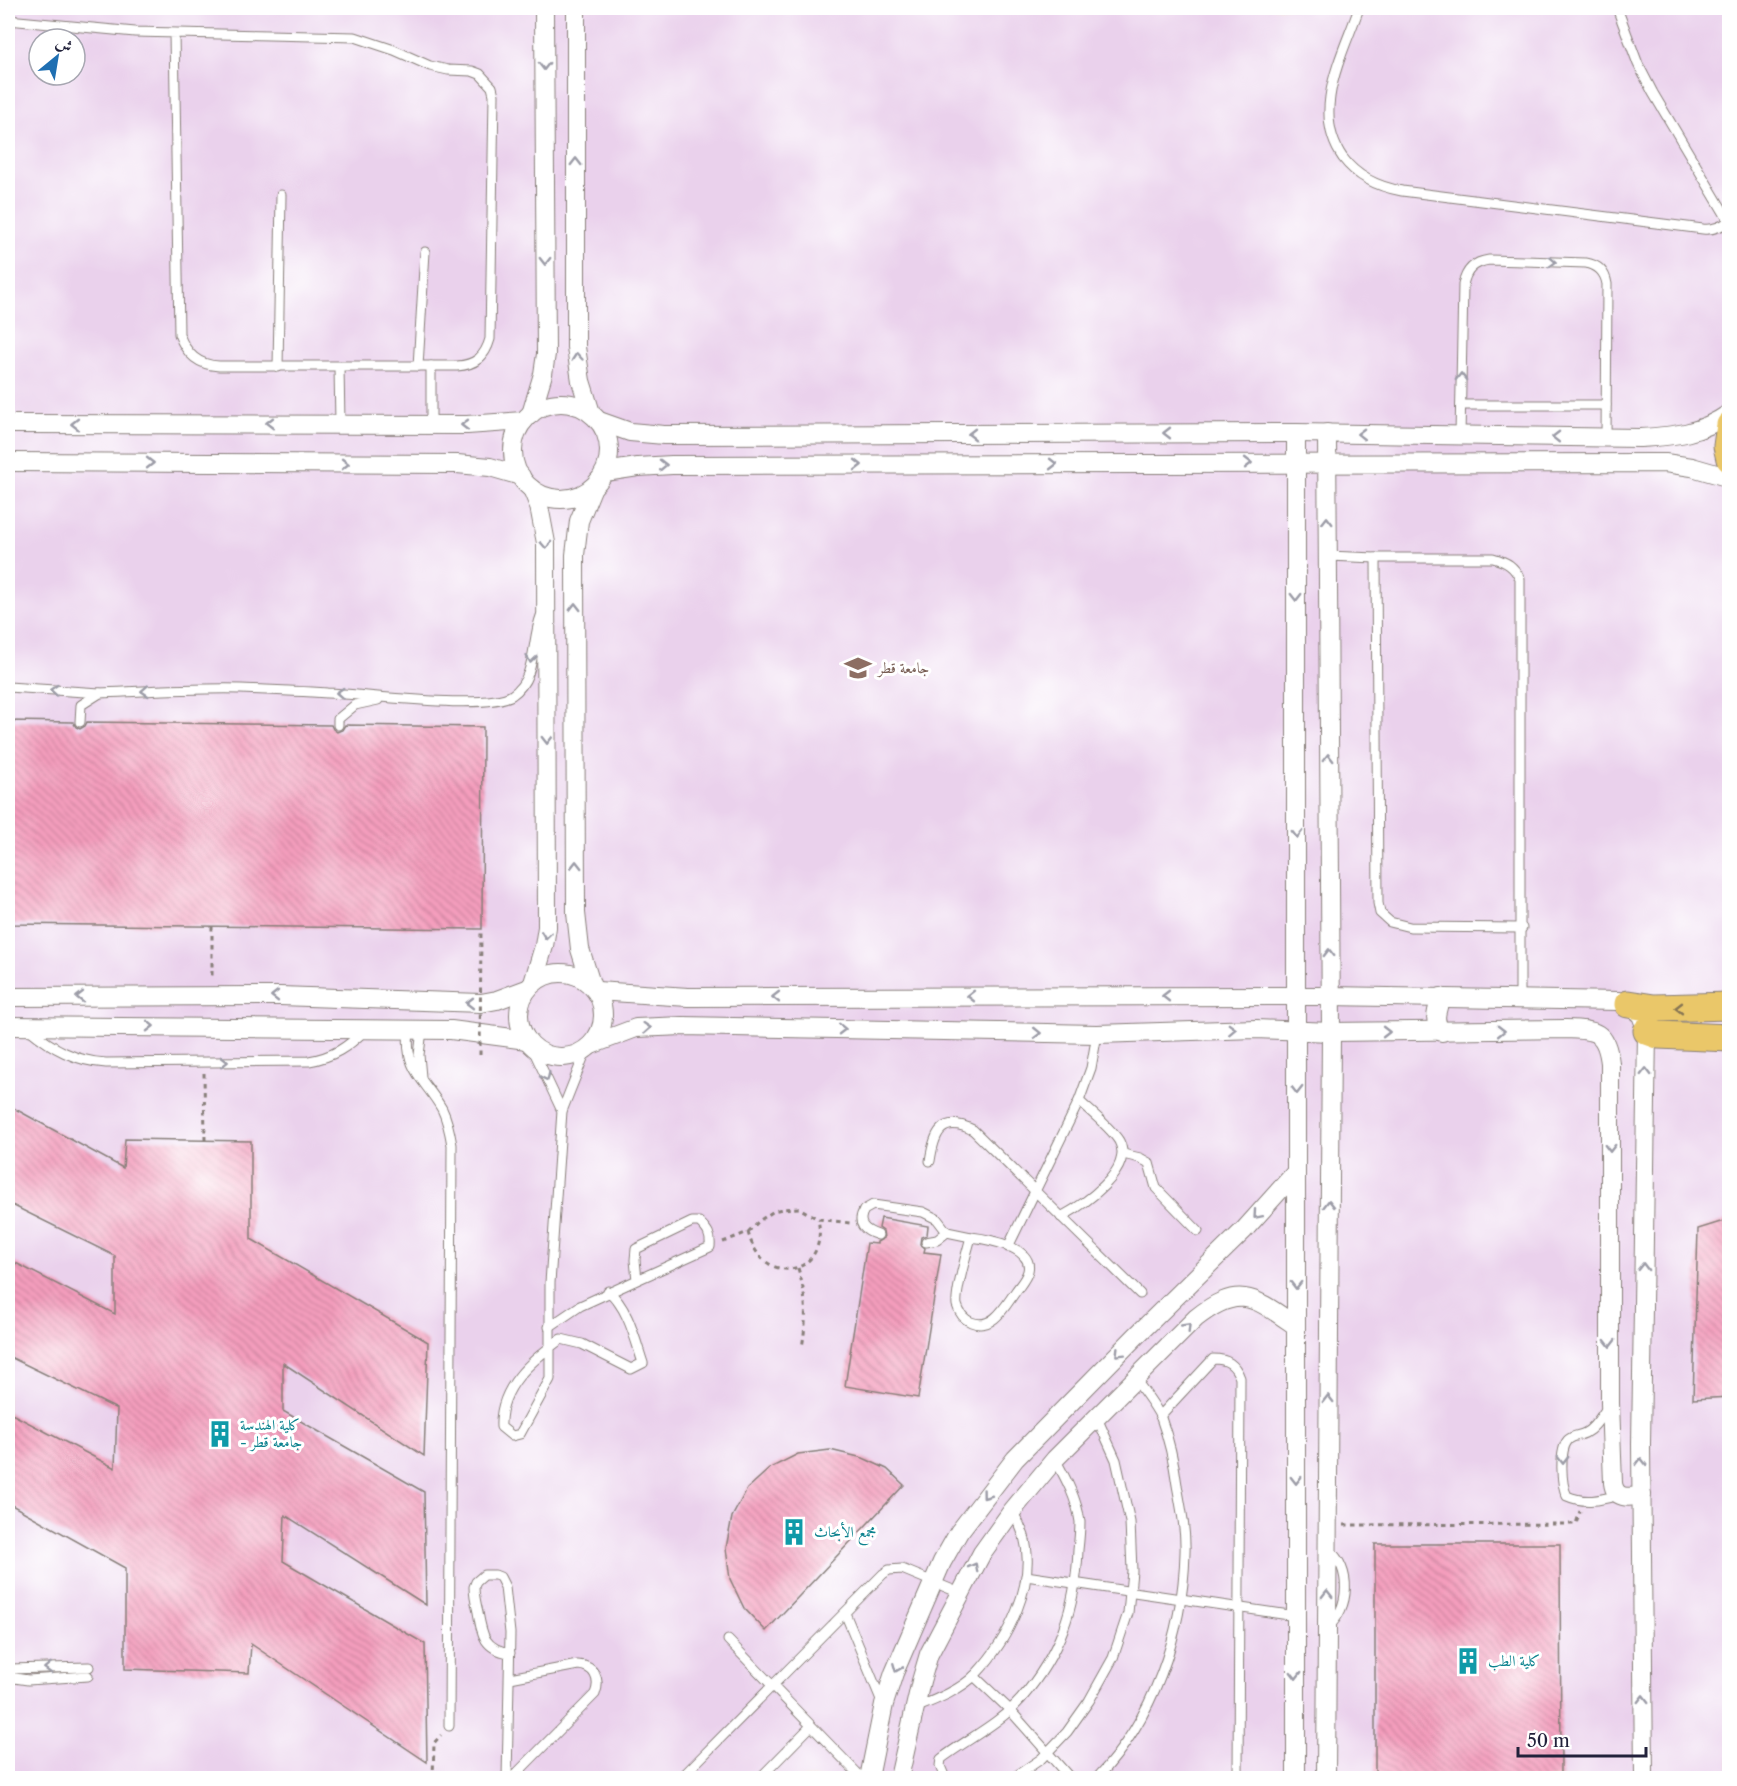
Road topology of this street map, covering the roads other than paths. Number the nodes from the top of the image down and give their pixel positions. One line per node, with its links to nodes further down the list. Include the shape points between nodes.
1 (544, 8): 18 (street, one-way to 18, via 546,354 538,395)
2 (576, 8): 17 (street, one-way to 2, via 580,381 576,347)
3 (1359, 8): 8 (lane, via 1330,91 1328,116 1339,152 1366,179 1402,191 1703,229 1717,228)
4 (1617, 8): 8 (lane, via 1653,93)
5 (8, 20): 6 (lane)
6 (174, 33): 11 (lane, via 356,37 430,66 472,71 487,80 494,95 490,339 483,356 467,366); 12 (lane, via 179,334 187,351 201,363)
7 (282, 195): 12 (lane)
8 (1730, 221)
9 (425, 252): 10 (lane)
10 (418, 366): 11 (lane); 13 (lane)
11 (431, 366): 21 (lane)
12 (278, 367): 13 (lane)
13 (339, 367): 19 (lane)
14 (1461, 405): 15 (lane); 15 (lane, one-way to 15, via 1464,279 1475,264 1489,260 1586,263 1603,272 1607,284); 25 (lane)
15 (1606, 405): 26 (lane)
16 (1730, 413): 26 (street, via 1701,430)
17 (595, 417): 18 (street, via 582,408 561,403 540,408); 23 (street, one-way to 17, via 664,435 630,432); 32 (street, via 608,440 609,462)
18 (527, 418): 21 (street, one-way to 21, via 477,425); 34 (street, via 514,441 513,452)
19 (340, 423): 20 (street, one-way to 20); 21 (street)
20 (8, 424)
21 (431, 424)
22 (1730, 425): 27 (main road)
23 (1296, 433): 24 (street); 29 (street)
24 (1327, 433): 25 (street, one-way to 24); 30 (street)
25 (1460, 435): 26 (street, one-way to 25)
26 (1610, 438): 31 (street)
27 (1730, 459)
28 (8, 462): 34 (street, one-way to 34, via 474,465 490,467)
29 (1296, 463): 30 (street); 32 (street, one-way to 29, via 663,465); 49 (street, one-way to 49)
30 (1327, 463): 31 (street); 36 (street, one-way to 30)
31 (1615, 464): 33 (street, via 1678,464)
32 (605, 472): 35 (street)
33 (1730, 478)
34 (526, 483): 35 (street, via 562,500); 38 (street, one-way to 38, via 539,506 546,543)
35 (592, 489): 46 (street, one-way to 35, via 580,949 576,913 575,555 579,521)
36 (1328, 556): 37 (lane); 47 (street, one-way to 36)
37 (1376, 558): 44 (lane, via 1380,913 1403,926); 44 (lane, via 1493,558 1507,562 1520,579)
38 (547, 603): 41 (lane, one-way to 41, via 535,635 529,676 512,695 486,702); 45 (street, one-way to 45, via 547,927)
39 (8, 687): 40 (lane, one-way to 39)
40 (100, 693): 41 (lane, one-way to 40, via 238,689); 42 (lane, via 81,705)
41 (389, 697): 43 (lane, via 355,705 338,719)
42 (80, 722)
43 (338, 725)
44 (1522, 928): 51 (lane)
45 (530, 986): 46 (street, via 558,972 576,975); 48 (street, one-way to 48, via 481,1003 280,996); 63 (street, via 522,997 519,1015)
46 (594, 988): 49 (street, one-way to 46, via 688,997); 64 (street, via 604,1015 601,1031)
47 (1329, 996): 49 (street); 50 (street); 59 (street)
48 (8, 997)
49 (1296, 997): 57 (street)
50 (1441, 997): 51 (street); 60 (street, via 1435,1013)
51 (1520, 999): 52 (street, via 1619,1000)
52 (1628, 1004): 53 (main road, one-way to 52, via 1654,1008); 58 (street, via 1641,1015)
53 (1730, 1006)
54 (16, 1026): 55 (street, one-way to 55); 55 (lane, one-way to 55, via 62,1053 106,1063 309,1061 343,1050)
55 (366, 1029): 56 (street)
56 (416, 1030): 63 (street, via 471,1032); 111 (lane, via 410,1056 442,1110 452,1145)
57 (1296, 1031): 59 (street); 61 (street, one-way to 57); 69 (street, one-way to 69)
58 (1647, 1031): 62 (main road, via 1658,1035); 89 (street, one-way to 58)
59 (1331, 1032): 60 (street, one-way to 60); 127 (street, one-way to 59)
60 (1442, 1032): 85 (street, one-way to 85, via 1578,1030 1597,1034 1608,1046)
61 (1098, 1034): 64 (street, one-way to 61, via 636,1028 683,1026); 65 (lane)
62 (1730, 1038)
63 (528, 1042): 64 (street, via 544,1054 562,1057); 66 (lane, one-way to 66)
64 (589, 1047): 66 (lane)
65 (1079, 1101): 67 (lane, via 1116,1137); 70 (lane)
66 (562, 1111): 82 (lane)
67 (1123, 1154): 71 (lane, via 1120,1166 1102,1187); 72 (lane, via 1149,1163 1156,1188)
68 (930, 1161): 70 (lane, via 933,1139 939,1130 951,1124 963,1126 978,1134)
69 (1296, 1172): 81 (street, one-way to 81); 93 (street, one-way to 93, via 1244,1230 1015,1459 959,1532)
70 (1035, 1191): 71 (lane); 77 (lane)
71 (1061, 1217): 80 (lane)
72 (1198, 1231)
73 (946, 1232): 74 (lane, via 930,1215 868,1207 861,1224); 75 (lane); 76 (lane, via 937,1240)
74 (878, 1235)
75 (971, 1237): 77 (lane); 77 (lane, via 957,1306 963,1317 975,1323 995,1319 1026,1278 1027,1260)
76 (926, 1242)
77 (1008, 1246)
78 (637, 1280): 78 (lane, via 710,1246 706,1228 692,1222 636,1250); 79 (lane)
79 (608, 1291): 82 (lane); 83 (lane, via 618,1299 643,1363 631,1369 582,1344 561,1339)
80 (1140, 1294)
81 (1296, 1326): 84 (street, one-way to 81, via 1196,1318 1217,1302 1247,1298); 100 (street, one-way to 100)
82 (549, 1327): 83 (lane)
83 (550, 1347): 83 (lane, via 550,1379 520,1434 512,1436 501,1427 500,1415 507,1397 527,1365)
84 (1136, 1380): 86 (lane); 87 (street)
85 (1610, 1403): 90 (street, via 1613,1483); 90 (lane, one-way to 90, via 1586,1433 1567,1441 1563,1450 1563,1488 1566,1496 1584,1501)
86 (1160, 1416): 97 (lane, via 1172,1454 1186,1551); 98 (lane, via 1213,1359 1231,1362 1237,1368)
87 (1097, 1418): 88 (street); 95 (lane, via 1116,1460 1130,1522)
88 (1055, 1459): 91 (street); 94 (lane, via 1071,1487 1080,1522)
89 (1642, 1495): 90 (street); 128 (street, one-way to 89)
90 (1619, 1496)
91 (1012, 1511): 92 (lane, via 1024,1536); 96 (street, one-way to 91)
92 (1026, 1575): 94 (lane); 104 (lane, via 1016,1613)
93 (933, 1581): 96 (lane); 99 (lane, via 908,1570 889,1570); 108 (street, one-way to 108)
94 (1076, 1582): 95 (lane); 110 (lane, via 1067,1621 1053,1655)
95 (1131, 1591): 97 (lane); 113 (lane, via 1113,1658 1089,1701)
96 (960, 1593): 109 (street, via 929,1654)
97 (1181, 1599): 98 (lane); 124 (lane, via 1173,1641 1152,1695 1130,1735)
98 (1239, 1608): 100 (lane); 125 (lane)
99 (845, 1613): 107 (lane); 108 (lane)
100 (1296, 1616): 126 (street, one-way to 126)
101 (728, 1640): 107 (lane)
102 (510, 1653): 102 (lane, via 505,1587 500,1577 484,1575 474,1587 482,1633 490,1645); 106 (lane)
103 (8, 1669): 105 (lane, one-way to 103, via 28,1680 88,1672)
104 (975, 1676): 109 (lane); 110 (lane)
105 (8, 1677)
106 (510, 1678): 114 (lane); 115 (lane, via 578,1665 590,1668 598,1682 595,1694)
107 (773, 1686): 112 (lane); 116 (lane)
108 (884, 1704): 119 (street)
109 (914, 1708): 120 (street)
110 (1010, 1709): 113 (lane); 121 (lane, via 987,1730 941,1759)
111 (449, 1726)
112 (811, 1726): 117 (lane); 118 (lane)
113 (1048, 1752): 122 (lane); 123 (lane)
114 (507, 1779)
115 (512, 1779)
116 (681, 1779)
117 (760, 1779)
118 (862, 1779)
119 (869, 1779)
120 (899, 1779)
121 (945, 1779)
122 (1013, 1779)
123 (1070, 1779)
124 (1097, 1779)
125 (1239, 1779)
126 (1296, 1779)
127 (1326, 1779)
128 (1644, 1779)

